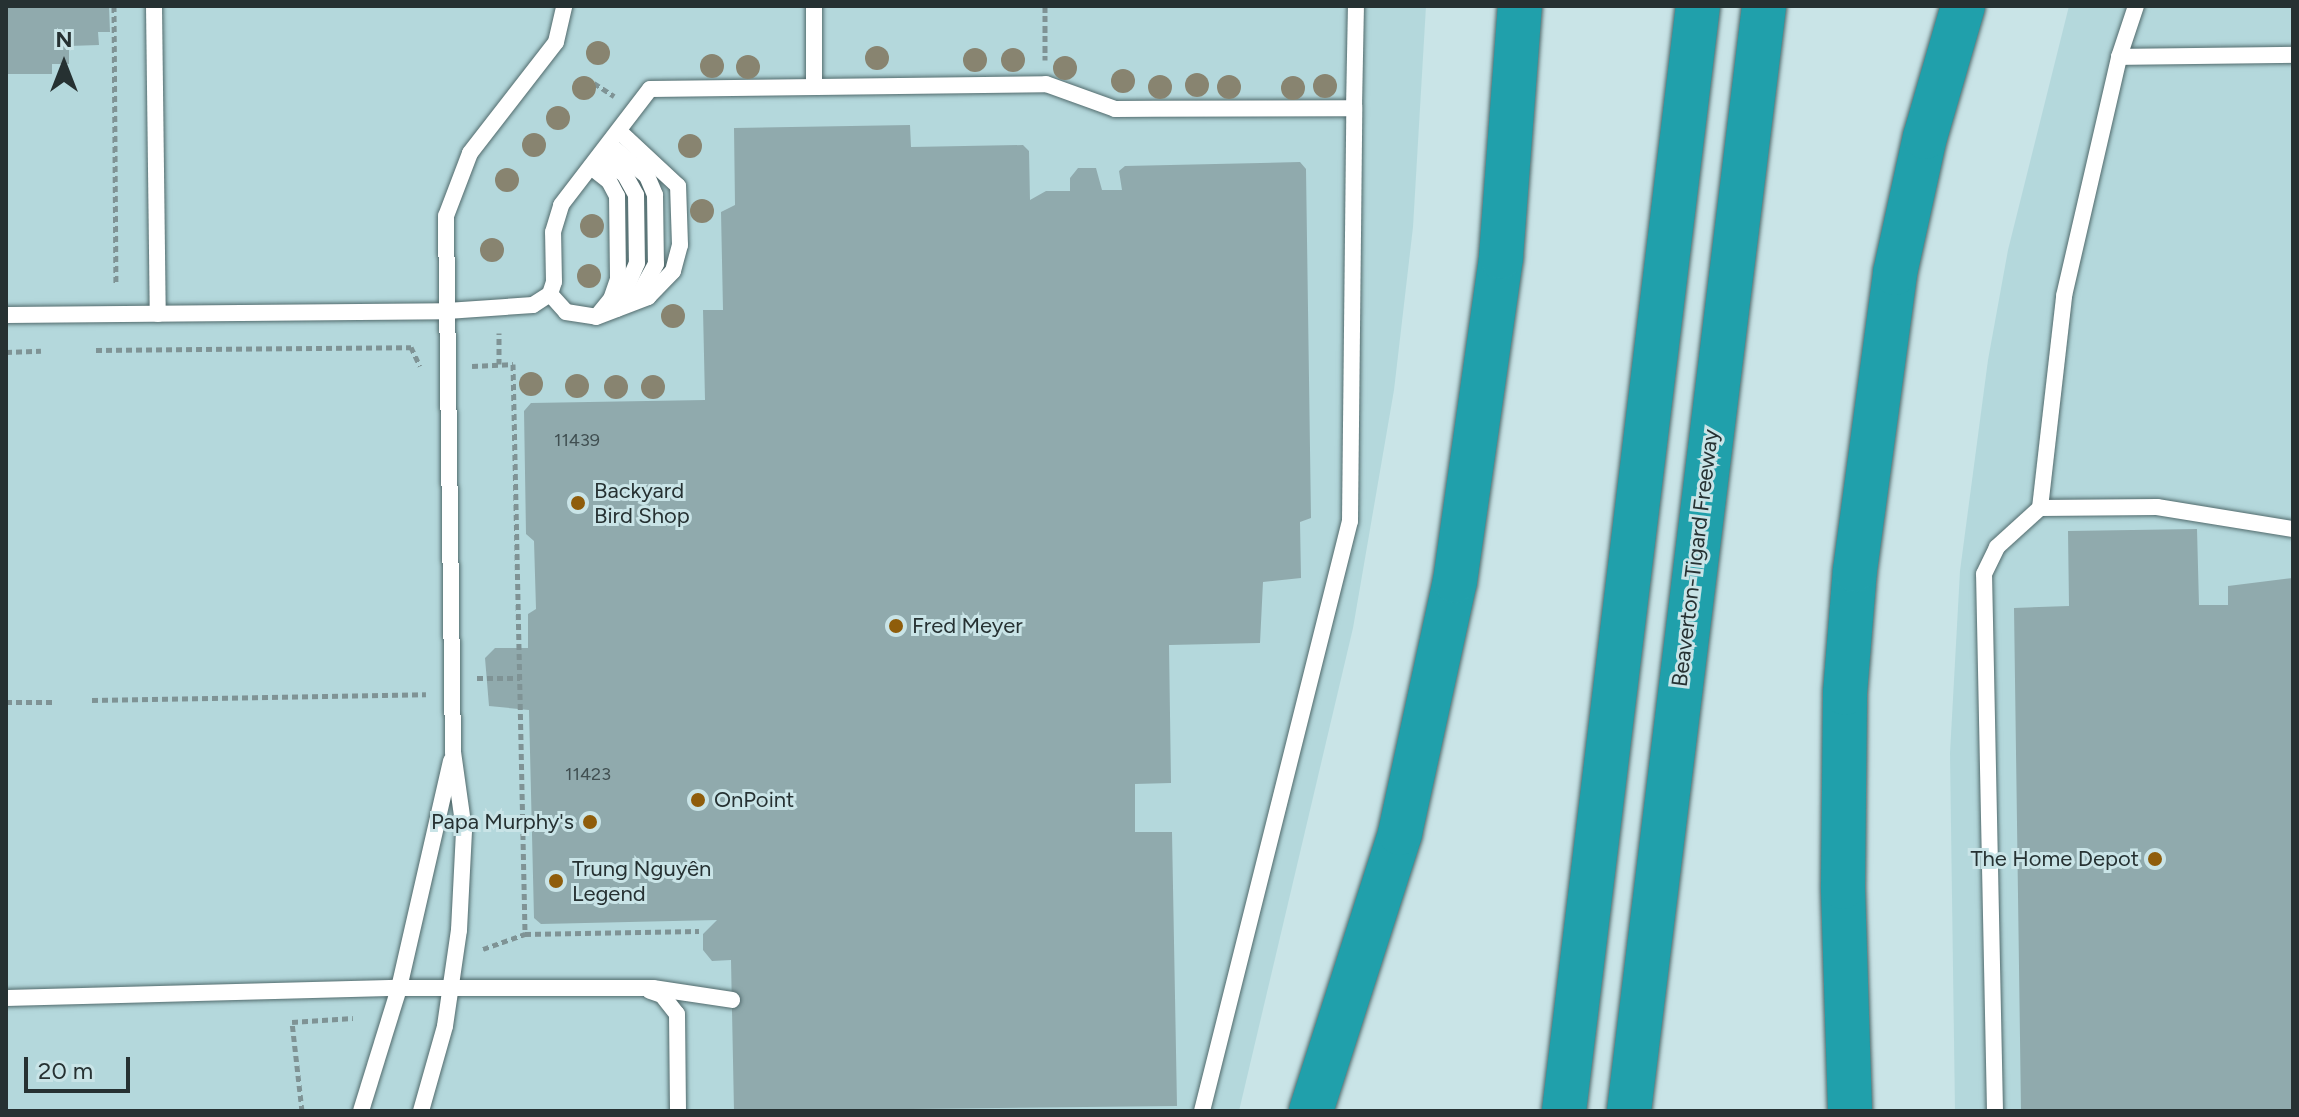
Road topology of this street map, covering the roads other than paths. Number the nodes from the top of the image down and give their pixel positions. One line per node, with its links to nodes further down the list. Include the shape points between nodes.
1 (154, 6): 19 (lane)
2 (564, 6): 18 (lane, via 556,42 489,126 457,179 446,216)
3 (814, 6): 12 (lane)
4 (1356, 6): 13 (lane)
5 (1520, 6): 34 (highway, via 1501,257 1447,626 1400,833)
6 (1698, 6): 35 (highway)
7 (1764, 6): 36 (highway, Beaverton-Tigard Freeway)
8 (1963, 6): 37 (highway, via 1925,137 1895,273 1855,570 1845,693 1843,887)
9 (2136, 6): 11 (lane)
10 (2293, 55): 11 (lane)
11 (2119, 57): 22 (lane, via 2064,296)
12 (814, 87): 13 (lane, via 1046,84 1115,109); 14 (lane, via 650,89)
13 (1354, 108): 33 (lane, via 1350,521)
14 (606, 150): 15 (lane, via 561,205 553,232); 16 (lane, via 647,176 655,195 656,264); 16 (lane, via 678,186 680,245 673,271); 17 (lane, via 636,195 637,263); 21 (lane, via 609,181 617,196 618,279)
15 (550, 294): 18 (lane, via 533,305); 21 (lane, via 566,312)
16 (635, 302): 17 (lane)
17 (616, 310): 21 (lane)
18 (447, 311): 19 (lane); 24 (lane)
19 (158, 314): 20 (lane)
20 (6, 315)
21 (596, 317)
22 (2040, 508): 23 (lane, via 2157,507); 38 (lane, via 1997,547 1984,574)
23 (2293, 529)
24 (453, 752): 25 (lane); 27 (lane, via 464,830)
25 (399, 988): 27 (lane); 28 (lane); 30 (lane)
26 (642, 988): 27 (lane); 29 (lane); 32 (lane, via 662,995 677,1014)
27 (450, 990): 31 (lane)
28 (6, 998)
29 (732, 1000)
30 (361, 1111)
31 (421, 1111)
32 (678, 1111)
33 (1202, 1111)
34 (1311, 1111)
35 (1564, 1111)
36 (1629, 1111)
37 (1850, 1111)
38 (1995, 1111)

